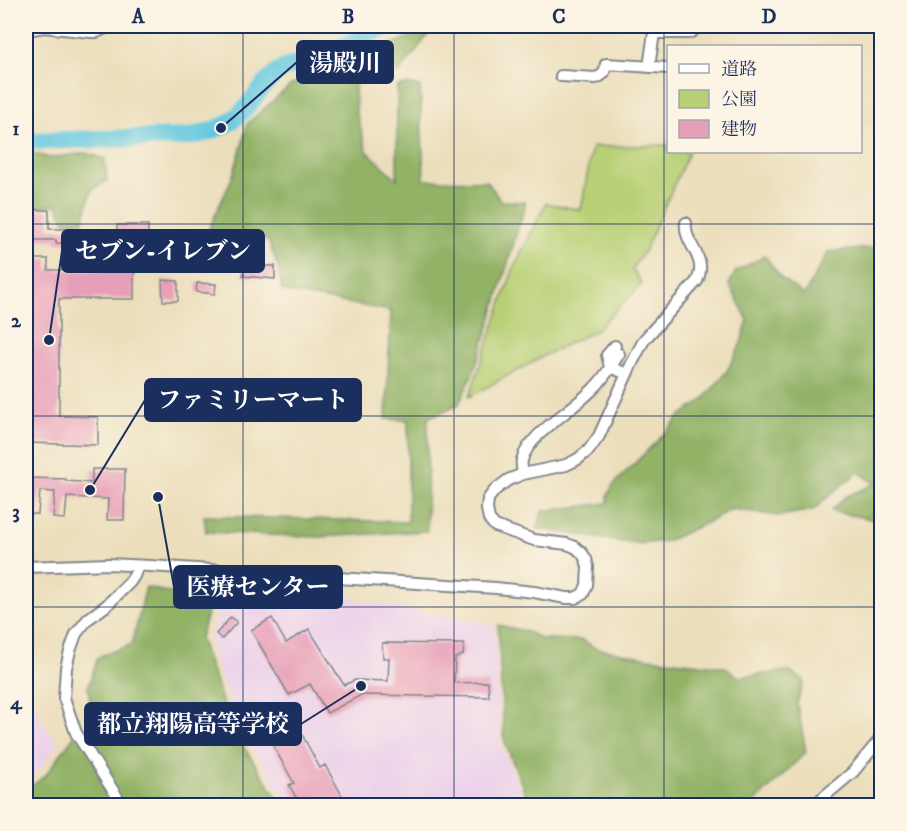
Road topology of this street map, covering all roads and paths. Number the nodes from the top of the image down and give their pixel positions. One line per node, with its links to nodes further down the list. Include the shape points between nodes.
1 (110, 26): 3 (street, via 97,32 44,27)
2 (695, 26): 4 (street, via 689,33 654,33)
3 (26, 30)
4 (649, 67): 5 (street); 6 (street, via 606,64 605,73 596,78)
5 (667, 68)
6 (561, 76)
7 (686, 223): 10 (street, via 700,261 700,275 644,340)
8 (617, 350): 9 (street)
9 (610, 367): 10 (street); 11 (street, via 596,387 531,442 522,459)
10 (627, 374): 11 (street, via 589,450 566,465)
11 (523, 474): 12 (street, via 508,480 488,499 489,519 503,530 534,540 567,544 581,552 586,559 588,578 583,594 575,598 496,588)
12 (138, 566): 13 (street); 15 (street, via 130,582 76,634 66,668 64,698 76,733)
13 (26, 567)
14 (882, 737): 16 (street, via 853,772)
15 (123, 806)
16 (813, 806)

